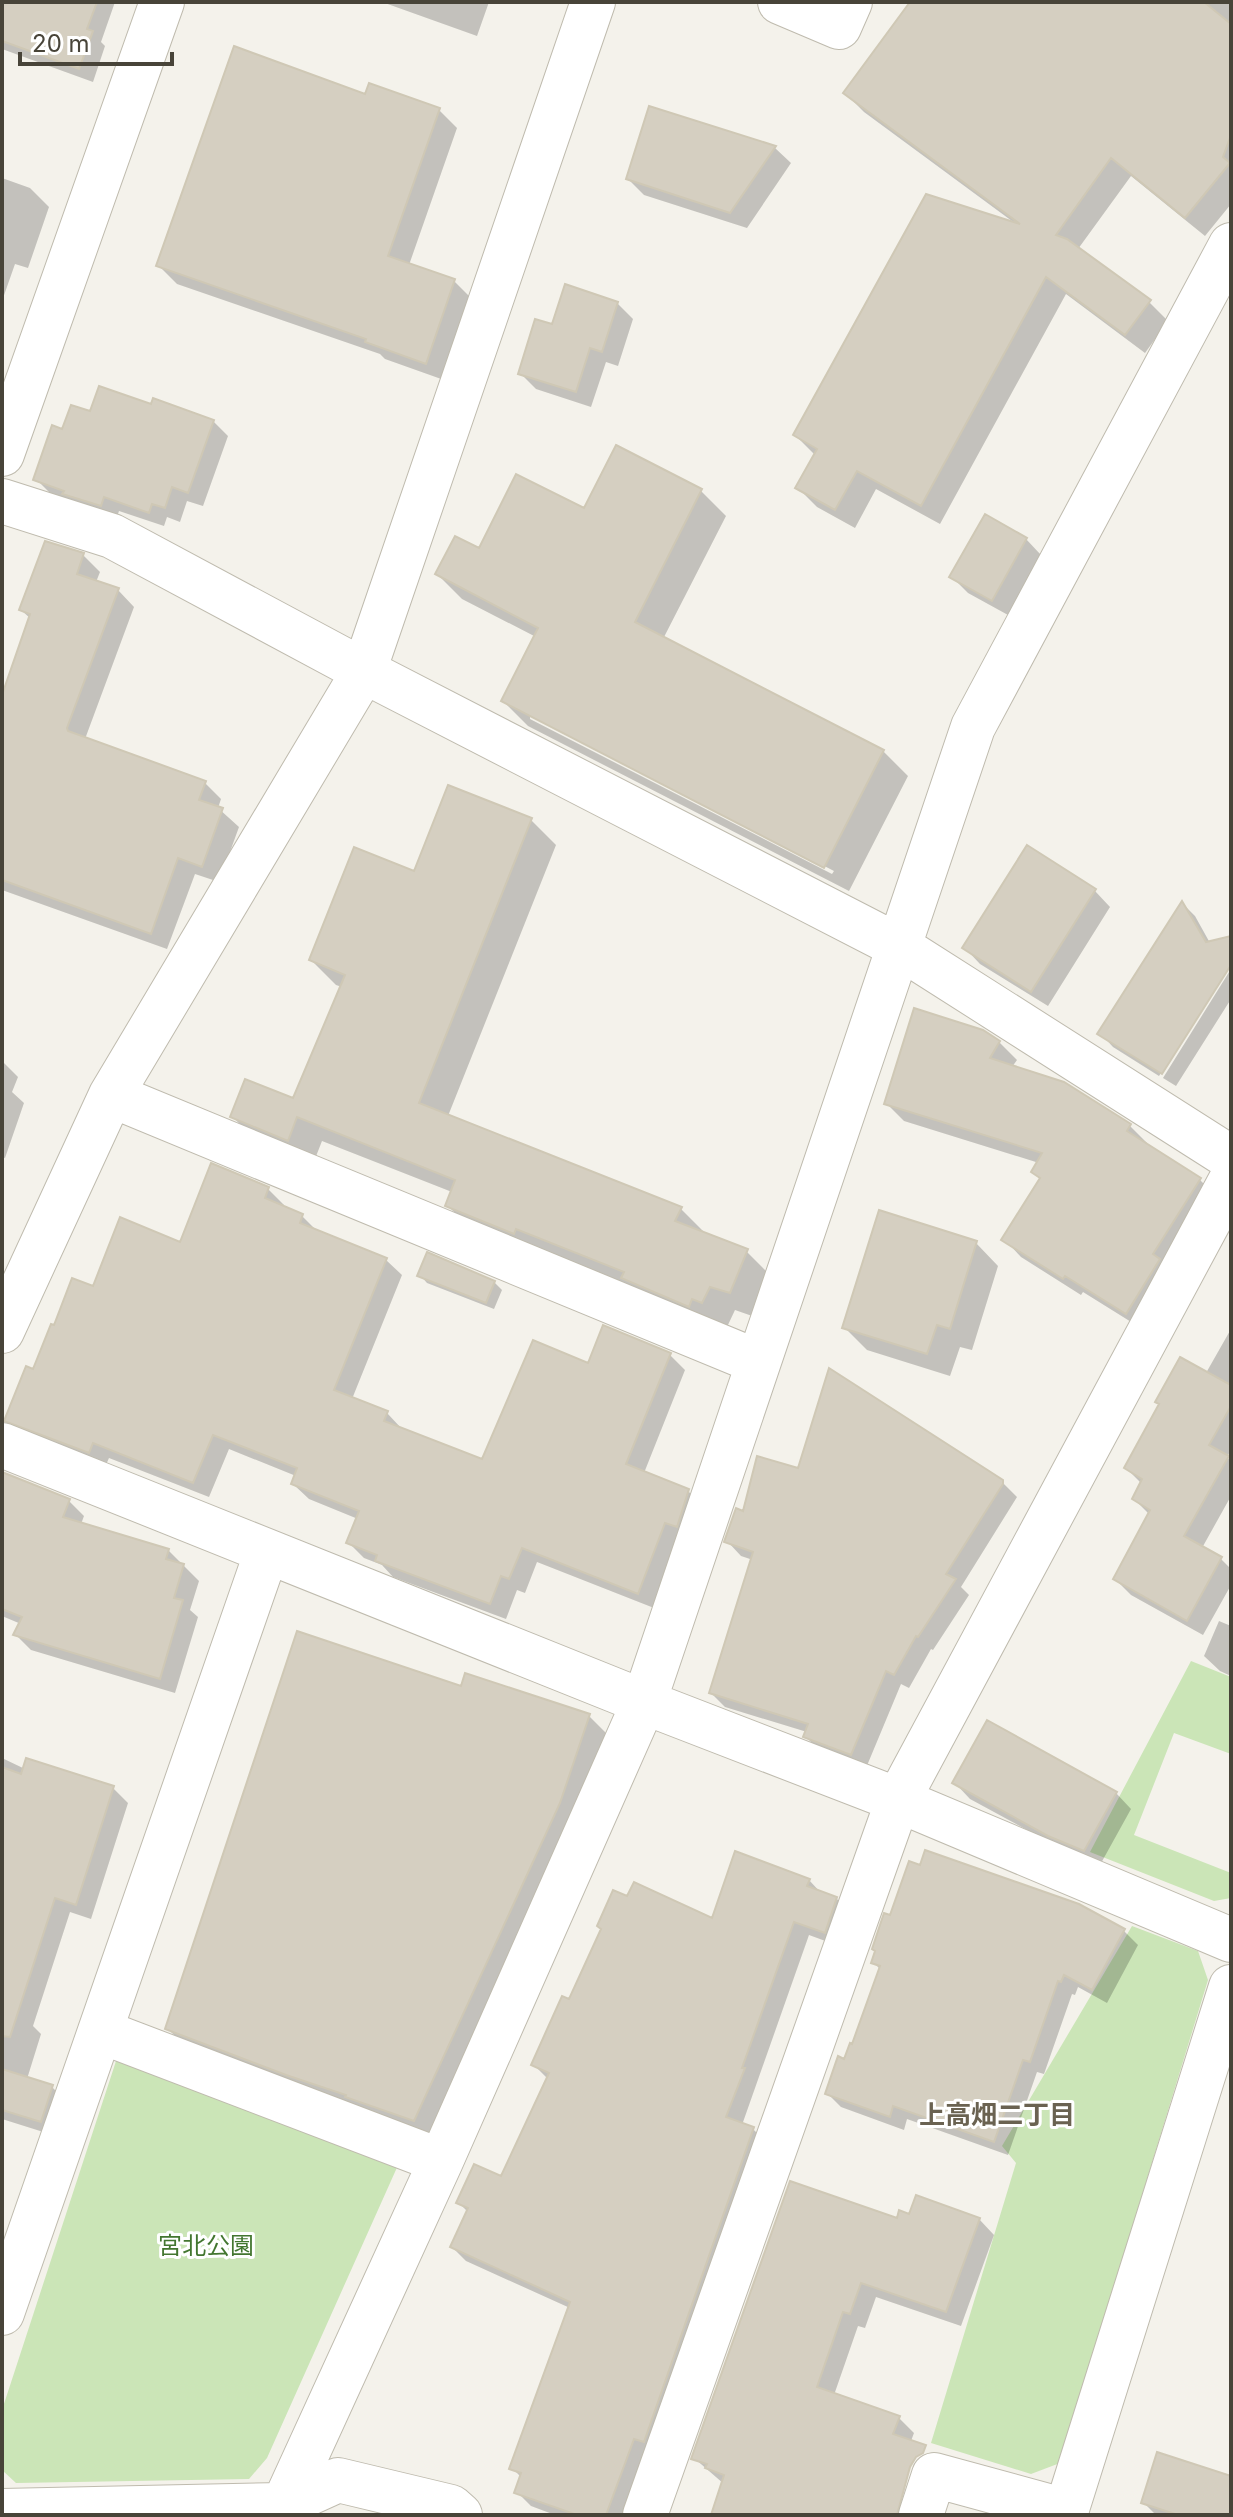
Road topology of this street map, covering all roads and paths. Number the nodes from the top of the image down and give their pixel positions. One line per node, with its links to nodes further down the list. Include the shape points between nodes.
1 (162, 2): 6 (street)
2 (593, 2): 8 (street)
3 (780, 2): 4 (street, via 839,27)
4 (850, 2)
5 (1231, 245): 9 (street, via 973,727)
6 (2, 454)
7 (2, 501): 8 (street, via 112,536)
8 (364, 671): 9 (street); 10 (street)
9 (898, 946): 11 (street); 14 (street)
10 (111, 1095): 13 (street); 14 (street)
11 (1231, 1158)
12 (1231, 1180): 18 (street)
13 (2, 1331)
14 (758, 1362): 17 (street)
15 (2, 1445): 16 (street)
16 (267, 1551): 17 (street); 21 (street)
17 (644, 1702): 18 (street); 22 (street)
18 (898, 1800): 19 (street); 28 (street)
19 (1231, 1940)
20 (1231, 1987): 26 (street)
21 (100, 2031): 22 (street); 23 (street)
22 (441, 2161): 24 (street)
23 (2, 2313)
24 (281, 2510): 25 (street); 27 (street, via 338,2480 451,2507)
25 (2, 2511)
26 (1065, 2513): 29 (street, via 934,2475)
27 (460, 2515)
28 (645, 2515)
29 (921, 2515)

